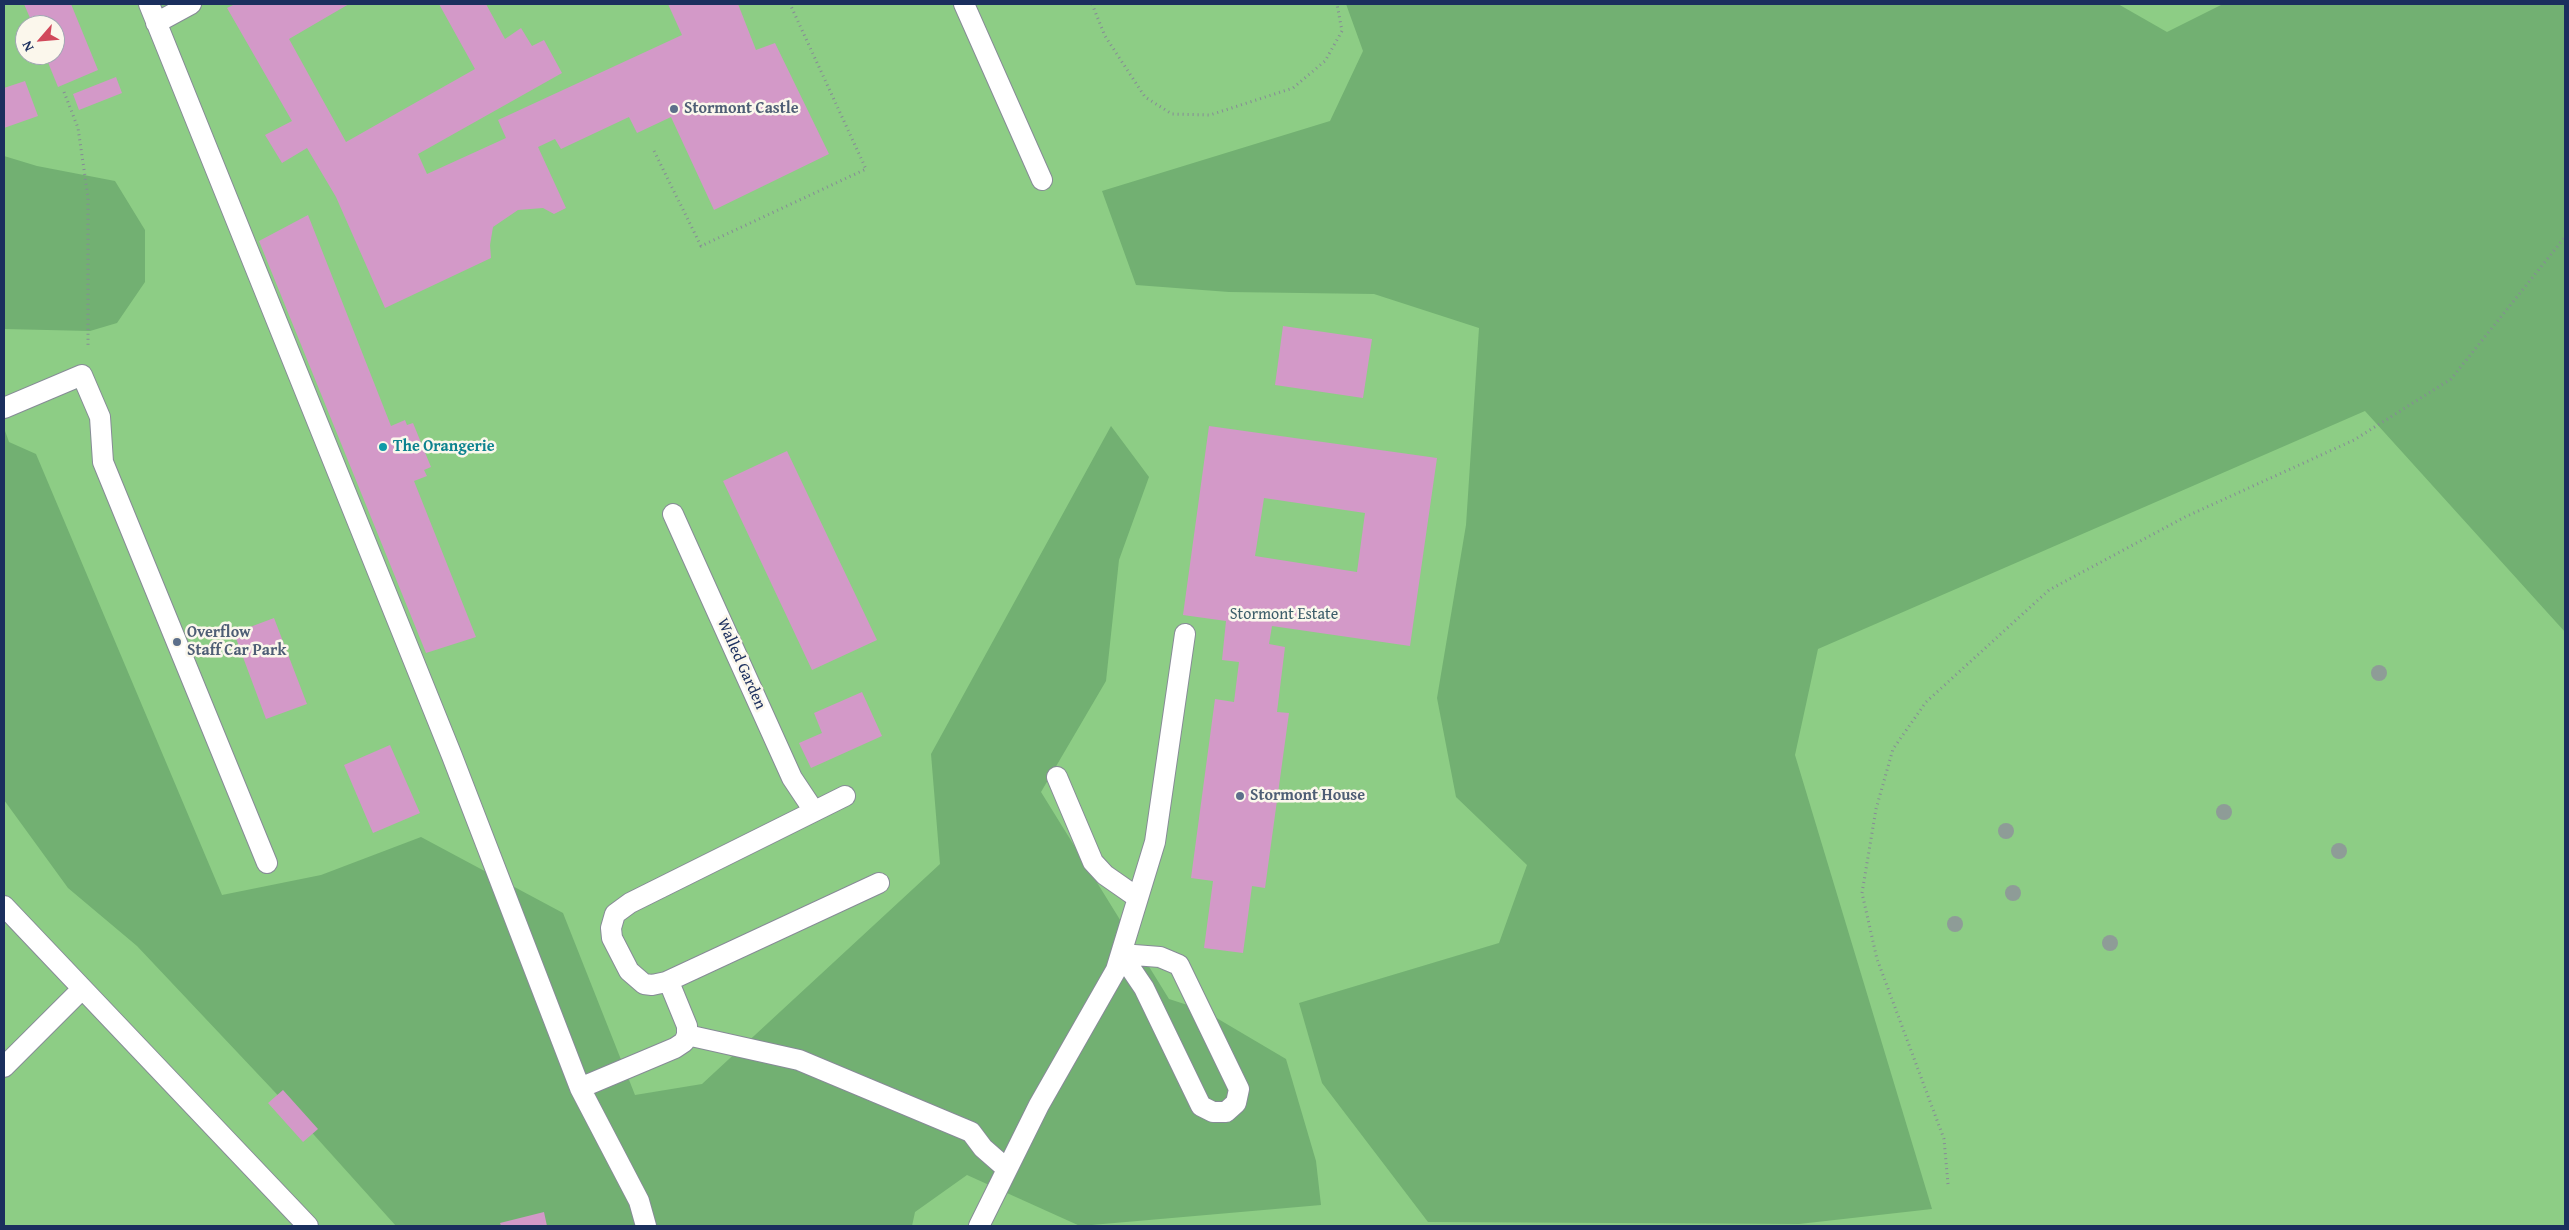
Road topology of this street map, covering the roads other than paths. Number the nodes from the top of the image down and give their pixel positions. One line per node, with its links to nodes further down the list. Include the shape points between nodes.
1 (149, 4): 4 (lane)
2 (191, 4): 4 (lane)
3 (964, 4): 5 (lane)
4 (156, 23): 21 (lane, via 452,756)
5 (1042, 180)
6 (4, 408): 12 (lane, via 82,375 100,417 102,462)
7 (673, 514): 11 (lane, Walled Garden, via 792,778)
8 (1185, 634): 14 (lane, via 1155,842)
9 (1057, 777): 14 (lane, via 1093,862 1105,876)
10 (845, 796): 11 (lane)
11 (814, 811): 17 (lane, via 630,903 615,914 612,938 629,971 644,984)
12 (267, 863)
13 (879, 883): 17 (lane)
14 (1138, 898): 16 (lane)
15 (4, 906): 18 (lane)
16 (1121, 954): 16 (lane, via 1144,988 1201,1106 1213,1112 1226,1112 1236,1103 1239,1090 1179,965 1160,957); 22 (lane, via 1116,970 1039,1105)
17 (666, 982): 19 (lane, via 687,1026)
18 (82, 989): 20 (lane); 23 (lane)
19 (687, 1035): 21 (lane, via 684,1042 675,1048); 22 (lane, via 799,1060 971,1132)
20 (4, 1068)
21 (580, 1088): 24 (lane, via 639,1201)
22 (1007, 1170): 25 (lane)
23 (308, 1226)
24 (646, 1226)
25 (979, 1226)

